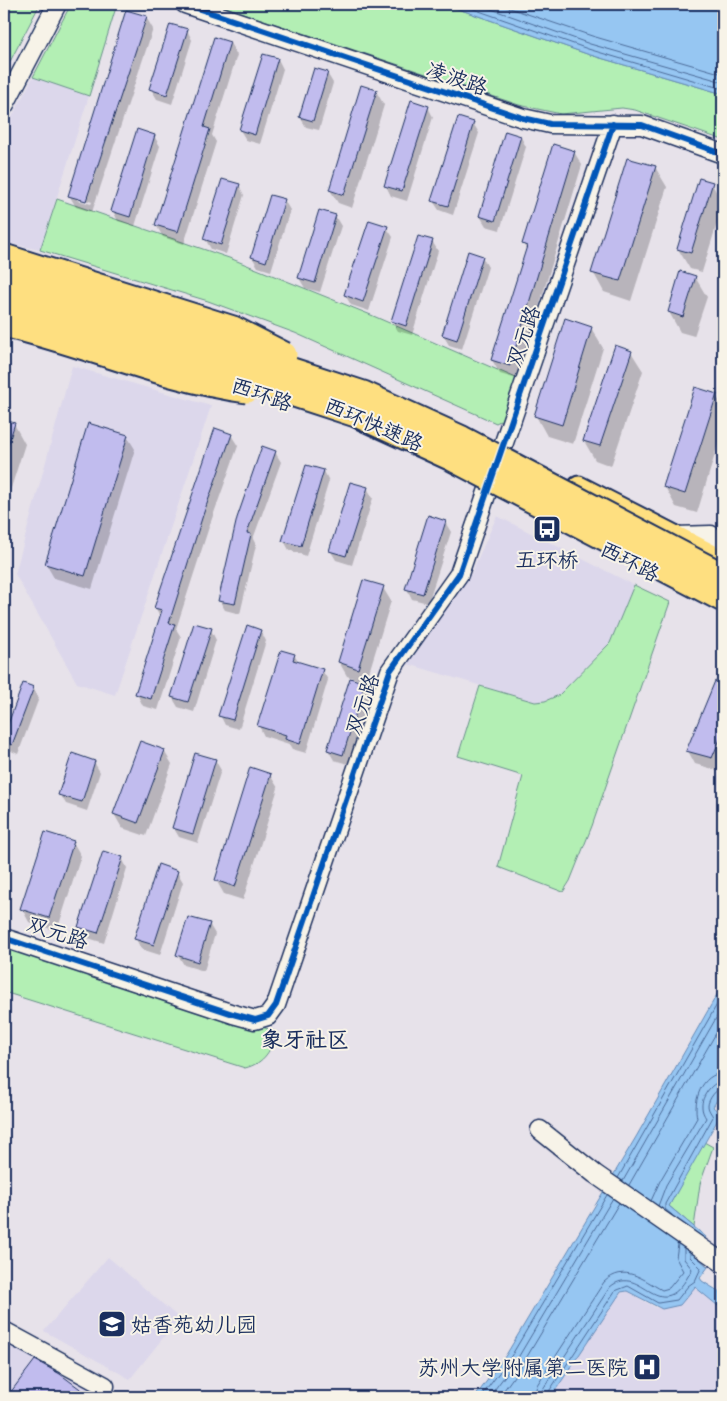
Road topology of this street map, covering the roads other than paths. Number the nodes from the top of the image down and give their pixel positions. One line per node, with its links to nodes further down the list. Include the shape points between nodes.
1 (57, 4): 3 (street)
2 (185, 4): 4 (street, 凌波路, via 523,118 550,124)
3 (4, 106)
4 (613, 124): 5 (street, 凌波路, via 642,125); 14 (street, 双元路)
5 (723, 154)
6 (4, 258): 12 (highway, bridge, via 233,329)
7 (4, 267): 14 (main road, 西环路, via 365,383)
8 (4, 281): 12 (highway, 西环快速路, bridge, via 50,292)
9 (4, 303): 13 (highway, 西环快速路, bridge, via 45,313)
10 (4, 315): 15 (main road, 西环路, via 186,368 351,424 430,458)
11 (4, 324): 13 (highway, bridge, via 212,385)
12 (350, 389): 19 (highway, 西环快速路, bridge, via 462,440)
13 (312, 399): 20 (highway, 西环快速路, bridge, via 356,414 452,458)
14 (502, 447): 15 (street, 双元路); 16 (main road, 西环路)
15 (490, 489): 21 (main road, 西环路); 22 (street, 双元路, via 459,574 390,671 276,1005 268,1016 255,1020 232,1014)
16 (676, 536): 17 (street, via 711,535); 18 (main road, 西环路)
17 (723, 542)
18 (723, 561)
19 (723, 576)
20 (723, 599)
21 (723, 610)
22 (4, 938)
23 (540, 1130): 24 (street, via 595,1174)
24 (723, 1263)
25 (4, 1331): 26 (street)
26 (103, 1391)

